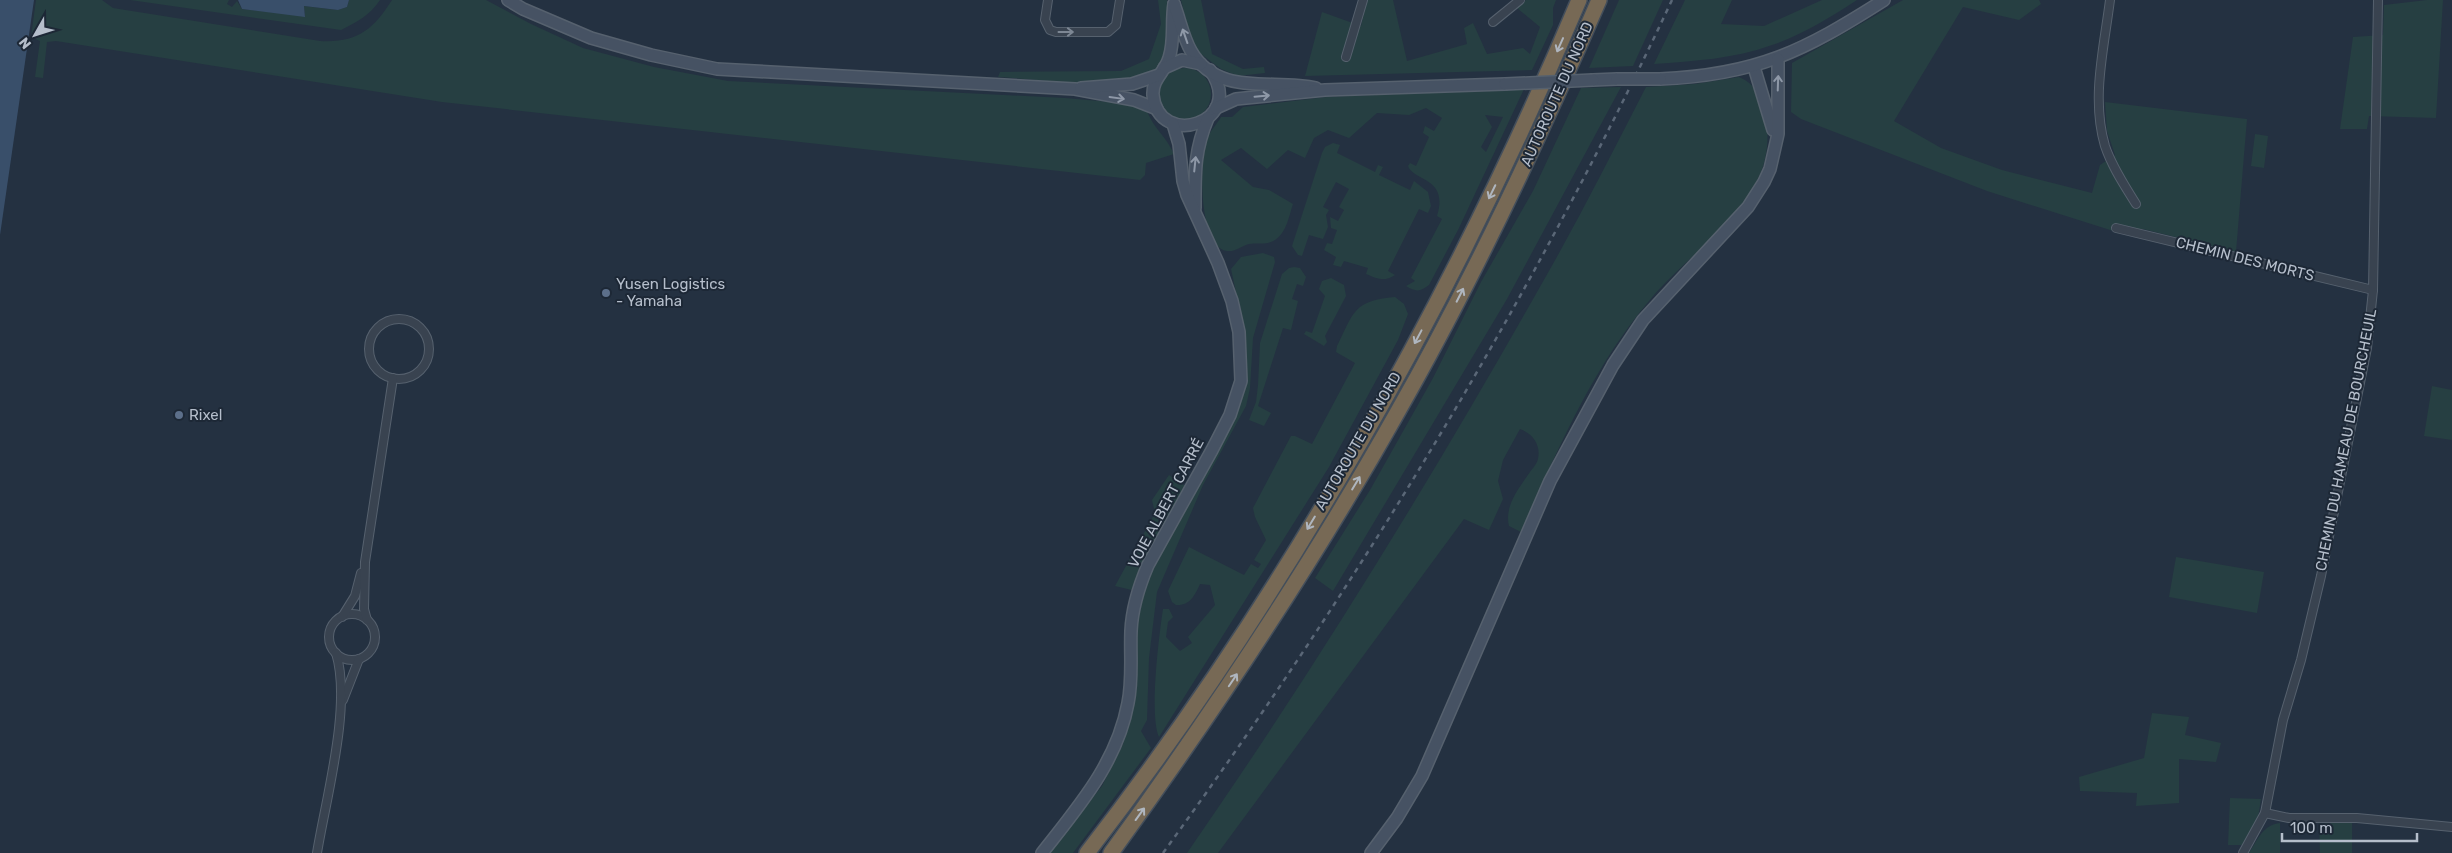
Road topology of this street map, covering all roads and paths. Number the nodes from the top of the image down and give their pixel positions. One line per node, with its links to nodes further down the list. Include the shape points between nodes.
1 (508, 0): 18 (street, via 591,38 717,69)
2 (1048, 0): 3 (street, one-way to 3, via 1045,20 1050,30 1091,32 1115,29)
3 (1120, 0)
4 (1363, 0): 13 (street)
5 (1520, 0): 12 (street)
6 (1579, 0): 40 (highway, AUTOROUTE DU NORD, one-way to 40, via 1525,124 1466,244 1351,457 1237,640 1156,760)
7 (1599, 0): 41 (highway, AUTOROUTE DU NORD, one-way to 7, via 1257,644 1393,420 1495,227 1541,133)
8 (1884, 0): 14 (street, via 1815,42)
9 (2110, 0): 25 (street, via 2100,72 2101,122 2105,146 2114,168)
10 (2378, 0): 28 (street, CHEMIN DU HAMEAU DE BOURCHEUIL)
11 (1173, 2): 15 (street, one-way to 11, via 1192,53); 17 (street, via 1170,57)
12 (1494, 22)
13 (1346, 57)
14 (1778, 59): 16 (street); 24 (street, one-way to 14)
15 (1206, 67): 17 (street, via 1182,60); 19 (street, via 1226,79 1246,84 1306,85); 20 (street, via 1219,88)
16 (1754, 67): 19 (street, bridge, via 1709,75 1660,78); 24 (street)
17 (1161, 72): 18 (street, via 1132,84); 21 (street, via 1153,88)
18 (1075, 89): 21 (street, one-way to 21, via 1134,100)
19 (1324, 90): 20 (street, one-way to 19, via 1236,99)
20 (1216, 108): 22 (street)
21 (1157, 109): 23 (street)
22 (1208, 118): 23 (street, via 1188,126); 26 (street, VOIE ALBERT CARRÉ, one-way to 22, via 1195,161)
23 (1173, 124): 26 (street, VOIE ALBERT CARRÉ, via 1183,181)
24 (1776, 141): 42 (street, via 1770,169 1748,208 1643,320 1613,365 1550,481 1429,761 1397,818)
25 (2136, 204)
26 (1196, 212): 39 (street, VOIE ALBERT CARRÉ, via 1232,301 1239,332 1241,364 1238,395 1140,584 1131,630 1128,704 1120,736 1094,787)
27 (2116, 228): 28 (street, CHEMIN DES MORTS)
28 (2374, 290): 36 (street, CHEMIN DU HAMEAU DE BOURCHEUIL, via 2367,348 2321,576 2283,720)
29 (393, 378): 29 (street, via 404,379 415,374 429,353 421,328 403,318 385,322 376,328 368,346 372,363 380,372); 30 (street)
30 (365, 562): 31 (street, via 355,596); 32 (street, via 364,609)
31 (342, 617): 32 (street, via 354,614); 33 (street, via 333,625 330,634 330,645)
32 (367, 620): 34 (street, via 375,634 374,644 368,654)
33 (336, 654): 34 (street, via 345,659); 35 (street, via 341,668)
34 (359, 659): 35 (street)
35 (341, 704): 38 (street)
36 (2265, 814): 37 (street); 43 (street, CHEMIN DU HAMEAU DE BOURCHEUIL)
37 (2452, 827)
38 (317, 853)
39 (1042, 853)
40 (1087, 853)
41 (1111, 853)
42 (1371, 853)
43 (2243, 853)

